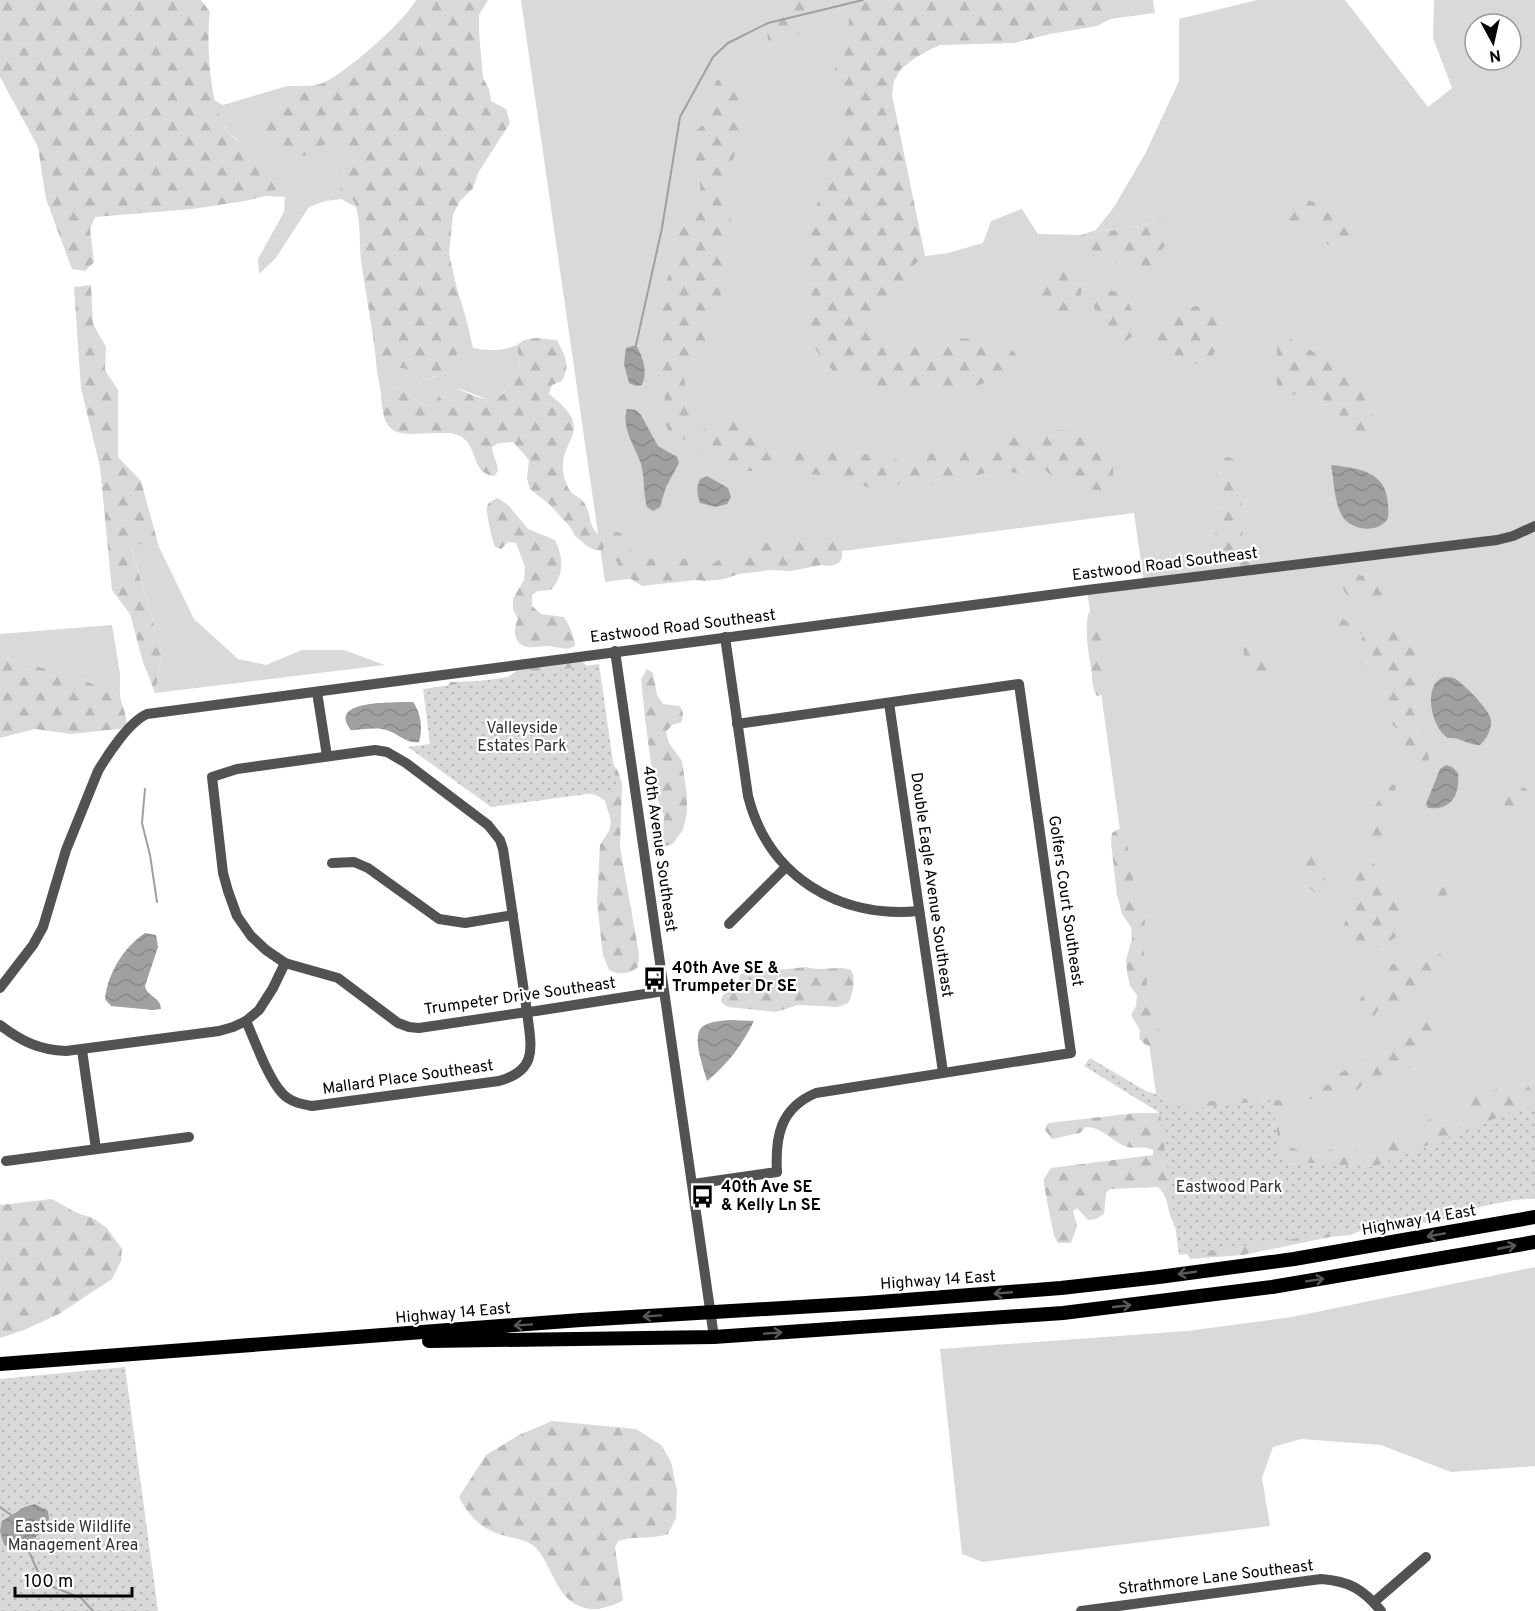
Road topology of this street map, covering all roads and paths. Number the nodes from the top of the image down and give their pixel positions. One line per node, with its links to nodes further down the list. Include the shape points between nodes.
1 (1535, 526): 2 (street, Eastwood Road Southeast, via 1497,540)
2 (725, 637): 3 (street, Eastwood Road Southeast); 6 (street)
3 (615, 651): 4 (street, Eastwood Road Southeast); 15 (street, 40th Avenue Southeast)
4 (317, 692): 7 (street); 14 (street, Eastwood Road Southeast, via 147,714 136,721 98,771 66,850 43,927)
5 (889, 703): 6 (street, Golfers Court Southeast); 10 (street, Double Eagle Avenue Southeast); 20 (street, Golfers Court Southeast, via 1019,684 1071,1053)
6 (737, 724): 9 (street, via 751,808 767,842)
7 (327, 756): 11 (street, Mallard Place Southeast, via 387,752 488,825 503,849); 13 (street, Trumpeter Drive Southeast, via 237,769 212,777 223,873 233,905 250,936)
8 (332, 863): 11 (street, via 354,862 368,868 439,919 465,923)
9 (786, 867): 10 (street, via 821,893 848,905 879,911); 12 (street)
10 (919, 911): 20 (street, Double Eagle Avenue Southeast)
11 (513, 915): 16 (street, Mallard Place Southeast)
12 (729, 924)
13 (285, 963): 16 (street, Trumpeter Drive Southeast, via 339,978 398,1023 409,1027); 17 (street, via 267,1000)
14 (0, 988)
15 (664, 991): 16 (street, Trumpeter Drive Southeast); 24 (street, 40th Avenue Southeast)
16 (527, 1012): 17 (street, Mallard Place Southeast, via 531,1053 523,1070 513,1077 312,1106 283,1094)
17 (246, 1021): 19 (street, via 219,1031)
18 (0, 1025): 19 (street, via 18,1039 41,1048)
19 (82, 1050): 22 (street)
20 (943, 1072): 24 (street, Golfers Court Southeast, via 808,1096 792,1109 781,1127 777,1172)
21 (189, 1137): 22 (street)
22 (96, 1149): 23 (street)
23 (6, 1161)
24 (693, 1184): 27 (street, 40th Avenue Southeast)
25 (1535, 1217): 27 (main road, Highway 14 East, one-way to 27, via 1371,1247 1159,1277 1008,1292)
26 (1535, 1242): 28 (main road, Highway 14 East, one-way to 26, via 1127,1306 1362,1273)
27 (711, 1312): 28 (street, 40th Avenue Southeast); 29 (main road, Highway 14 East, one-way to 29)
28 (714, 1337): 29 (main road, Highway 14 East)
29 (340, 1340): 30 (main road, Highway 14 East)
30 (0, 1364)
31 (1425, 1557): 32 (street)
32 (1374, 1602): 33 (street, Strathmore Lane Southeast, via 1340,1580 1321,1579); 34 (street, Strathmore Lane Southeast)
33 (1080, 1611)
34 (1381, 1611)

